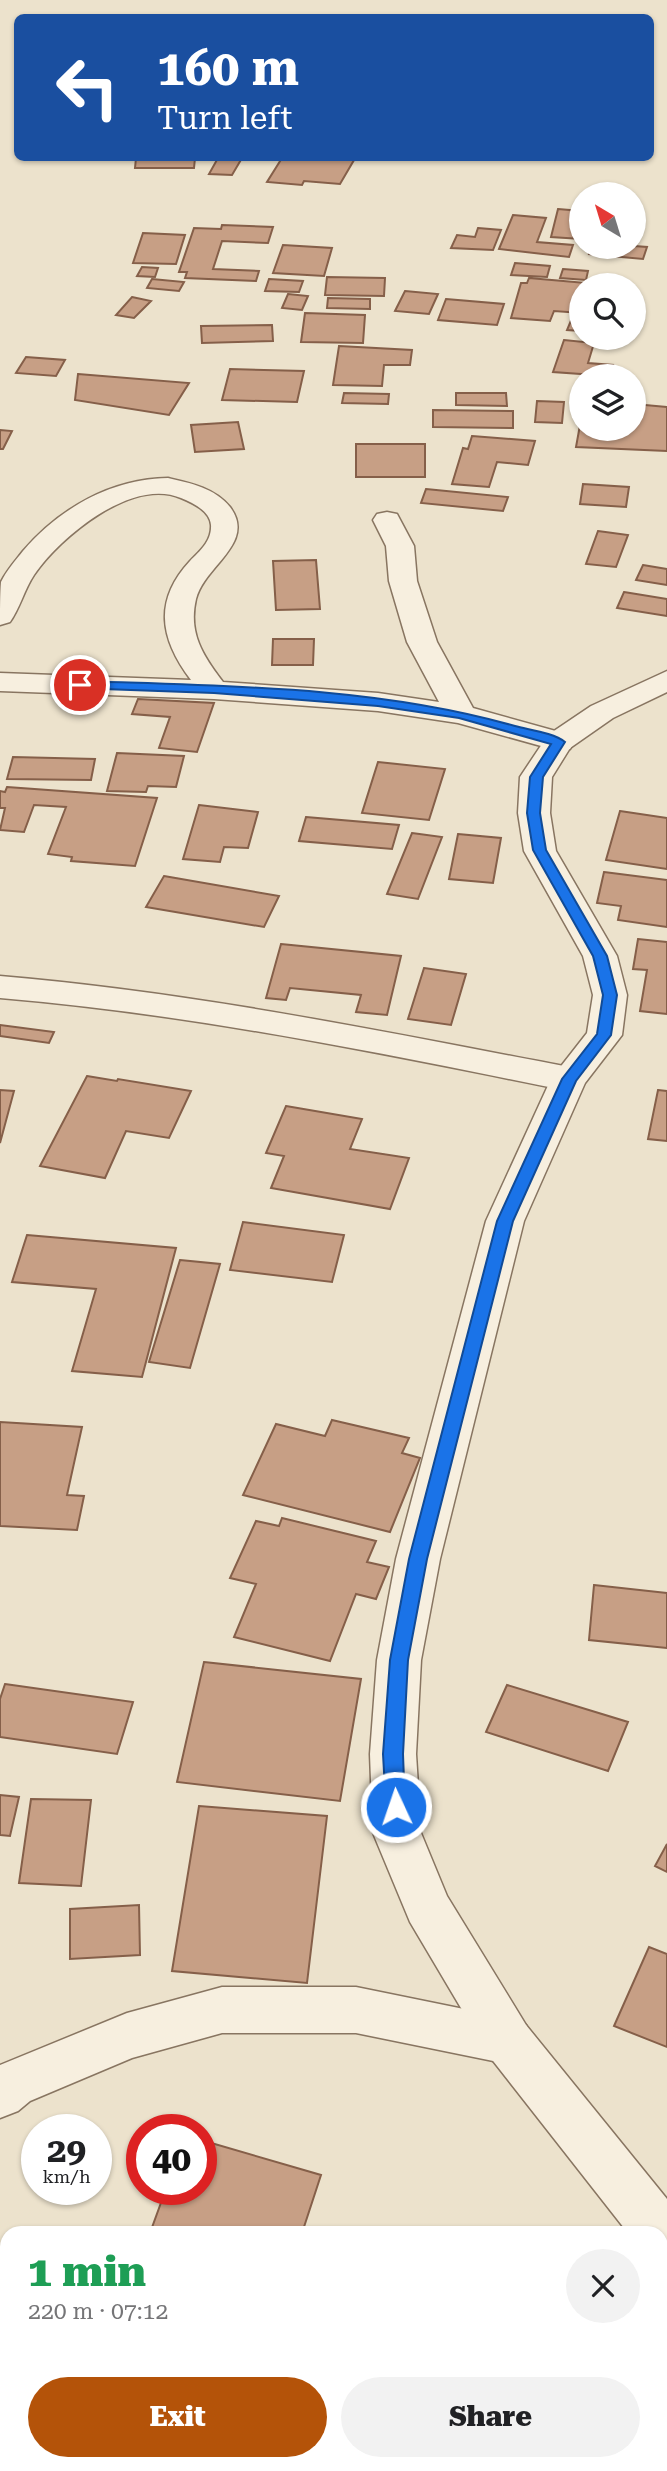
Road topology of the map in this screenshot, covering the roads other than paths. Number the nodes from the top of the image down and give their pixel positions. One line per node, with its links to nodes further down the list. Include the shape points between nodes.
1 (387, 520): 6 (street, via 400,546 403,581 422,642)
2 (0, 616): 5 (street, via 10,587 63,527 87,508 111,496 160,486 194,492 214,505 224,522 223,538 190,579 180,602 181,636 193,663)
3 (667, 680): 7 (street, via 602,712)
4 (0, 682): 5 (street)
5 (214, 690): 6 (street, via 378,702)
6 (461, 715): 7 (street)
7 (559, 742): 9 (street, via 536,777 534,813 540,850 600,956 610,995 604,1035)
8 (0, 986): 9 (street, via 210,1012)
9 (569, 1079): 10 (street, via 505,1221 418,1559 399,1660 393,1754 397,1833 427,1907)
10 (508, 2041): 11 (street, via 356,2010 222,2010 127,2036 12,2084); 12 (street)
11 (0, 2094)
12 (655, 2226)

